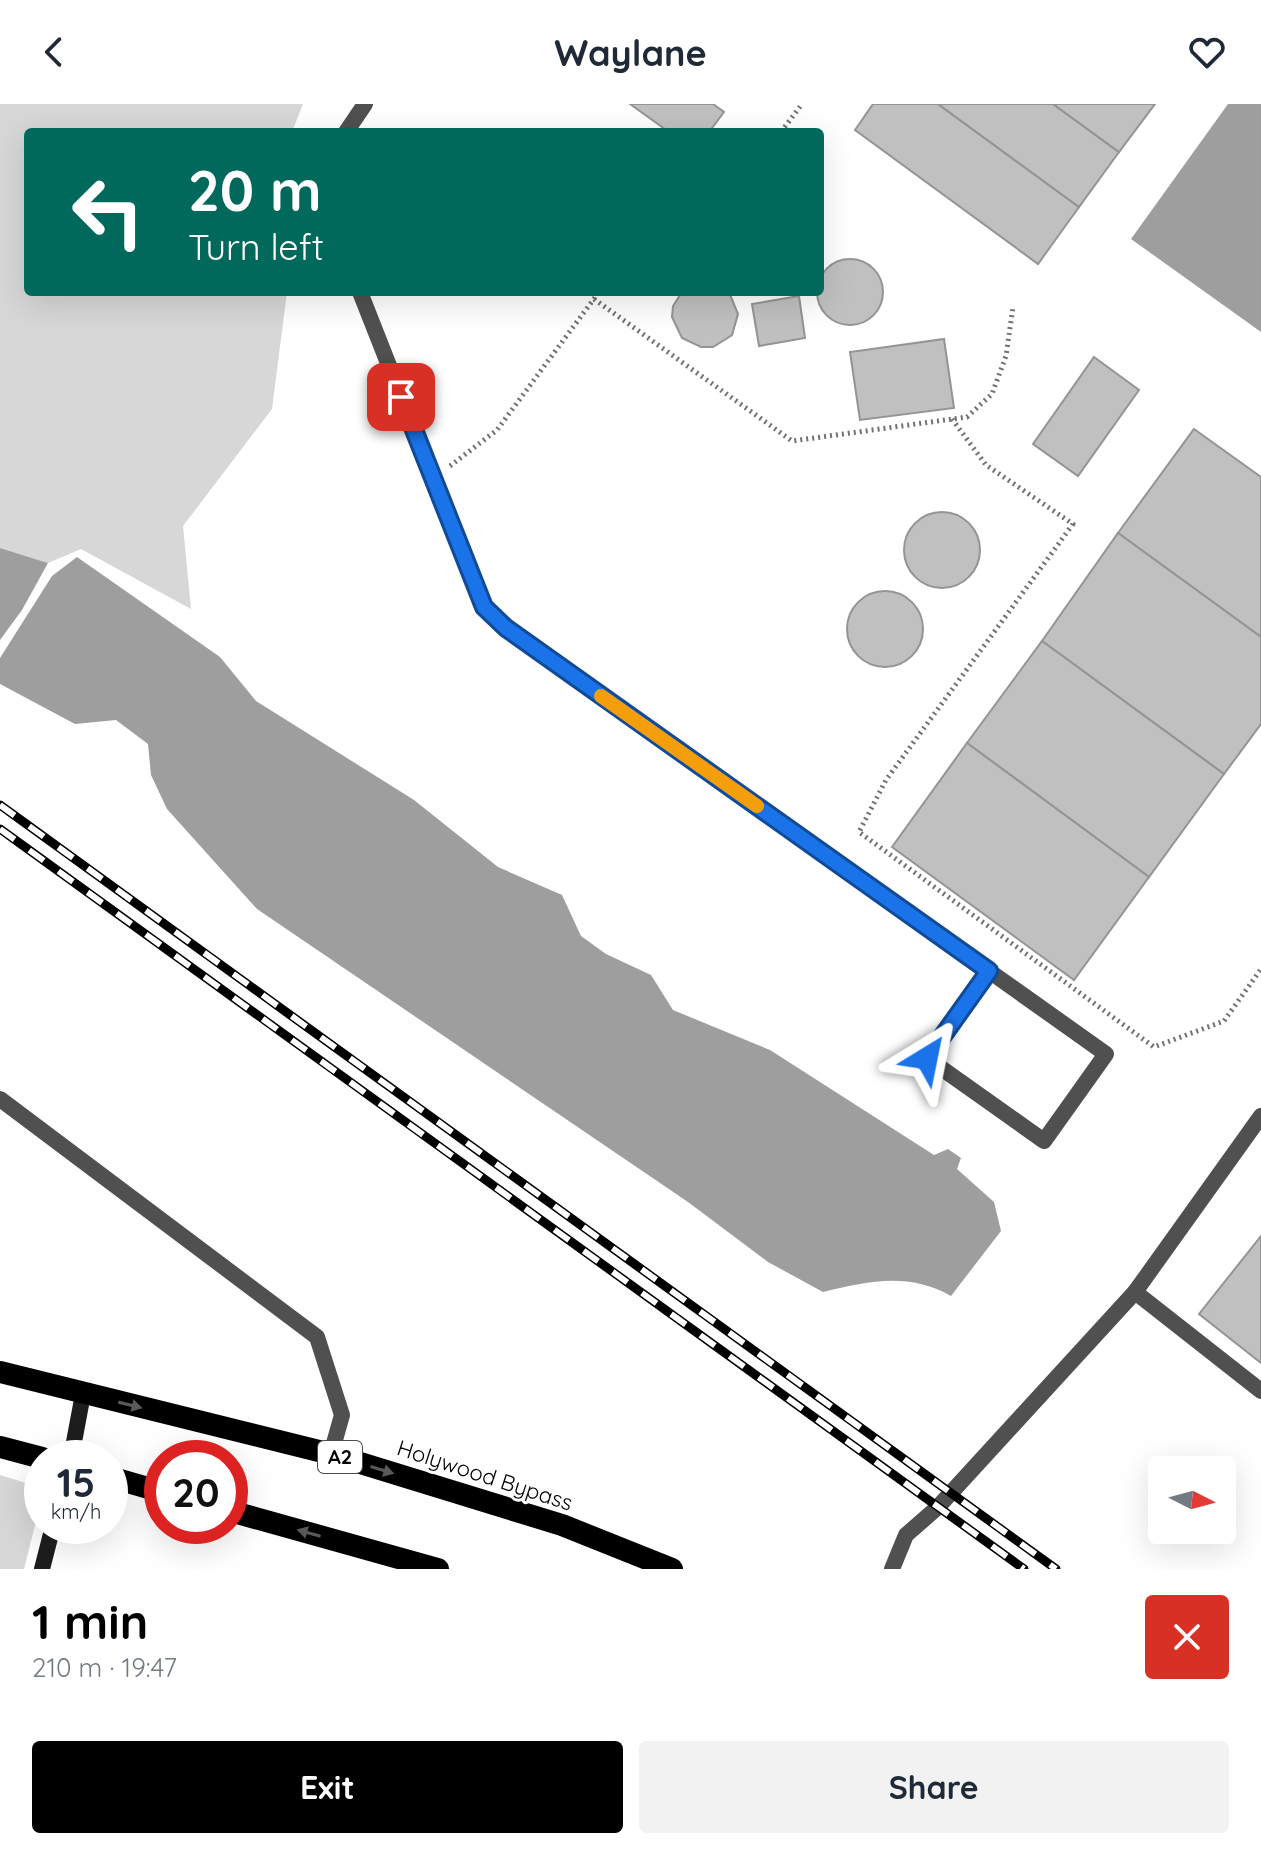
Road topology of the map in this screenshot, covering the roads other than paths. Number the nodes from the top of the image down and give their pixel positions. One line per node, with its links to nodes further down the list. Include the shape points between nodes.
1 (365, 104): 2 (lane)
2 (349, 128)
3 (362, 296): 4 (lane, via 484,607 506,628)
4 (989, 971): 4 (lane, via 1106,1054 1044,1141 927,1058)
5 (0, 1099): 14 (lane, via 317,1337 342,1415)
6 (1261, 1116): 7 (lane)
7 (1135, 1292): 9 (lane); 20 (lane, via 938,1507 906,1535)
8 (0, 1372): 10 (highway, Holywood Bypass / A2)
9 (1261, 1391)
10 (83, 1394): 11 (main road); 14 (highway, Holywood Bypass / A2, one-way to 14)
11 (74, 1440)
12 (0, 1447): 13 (highway)
13 (24, 1453)
14 (331, 1454): 19 (highway, Holywood Bypass / A2, one-way to 19, via 562,1525)
15 (248, 1516): 18 (highway, one-way to 15)
16 (48, 1544): 17 (main road)
17 (42, 1569)
18 (438, 1569)
19 (672, 1569)
20 (892, 1569)

